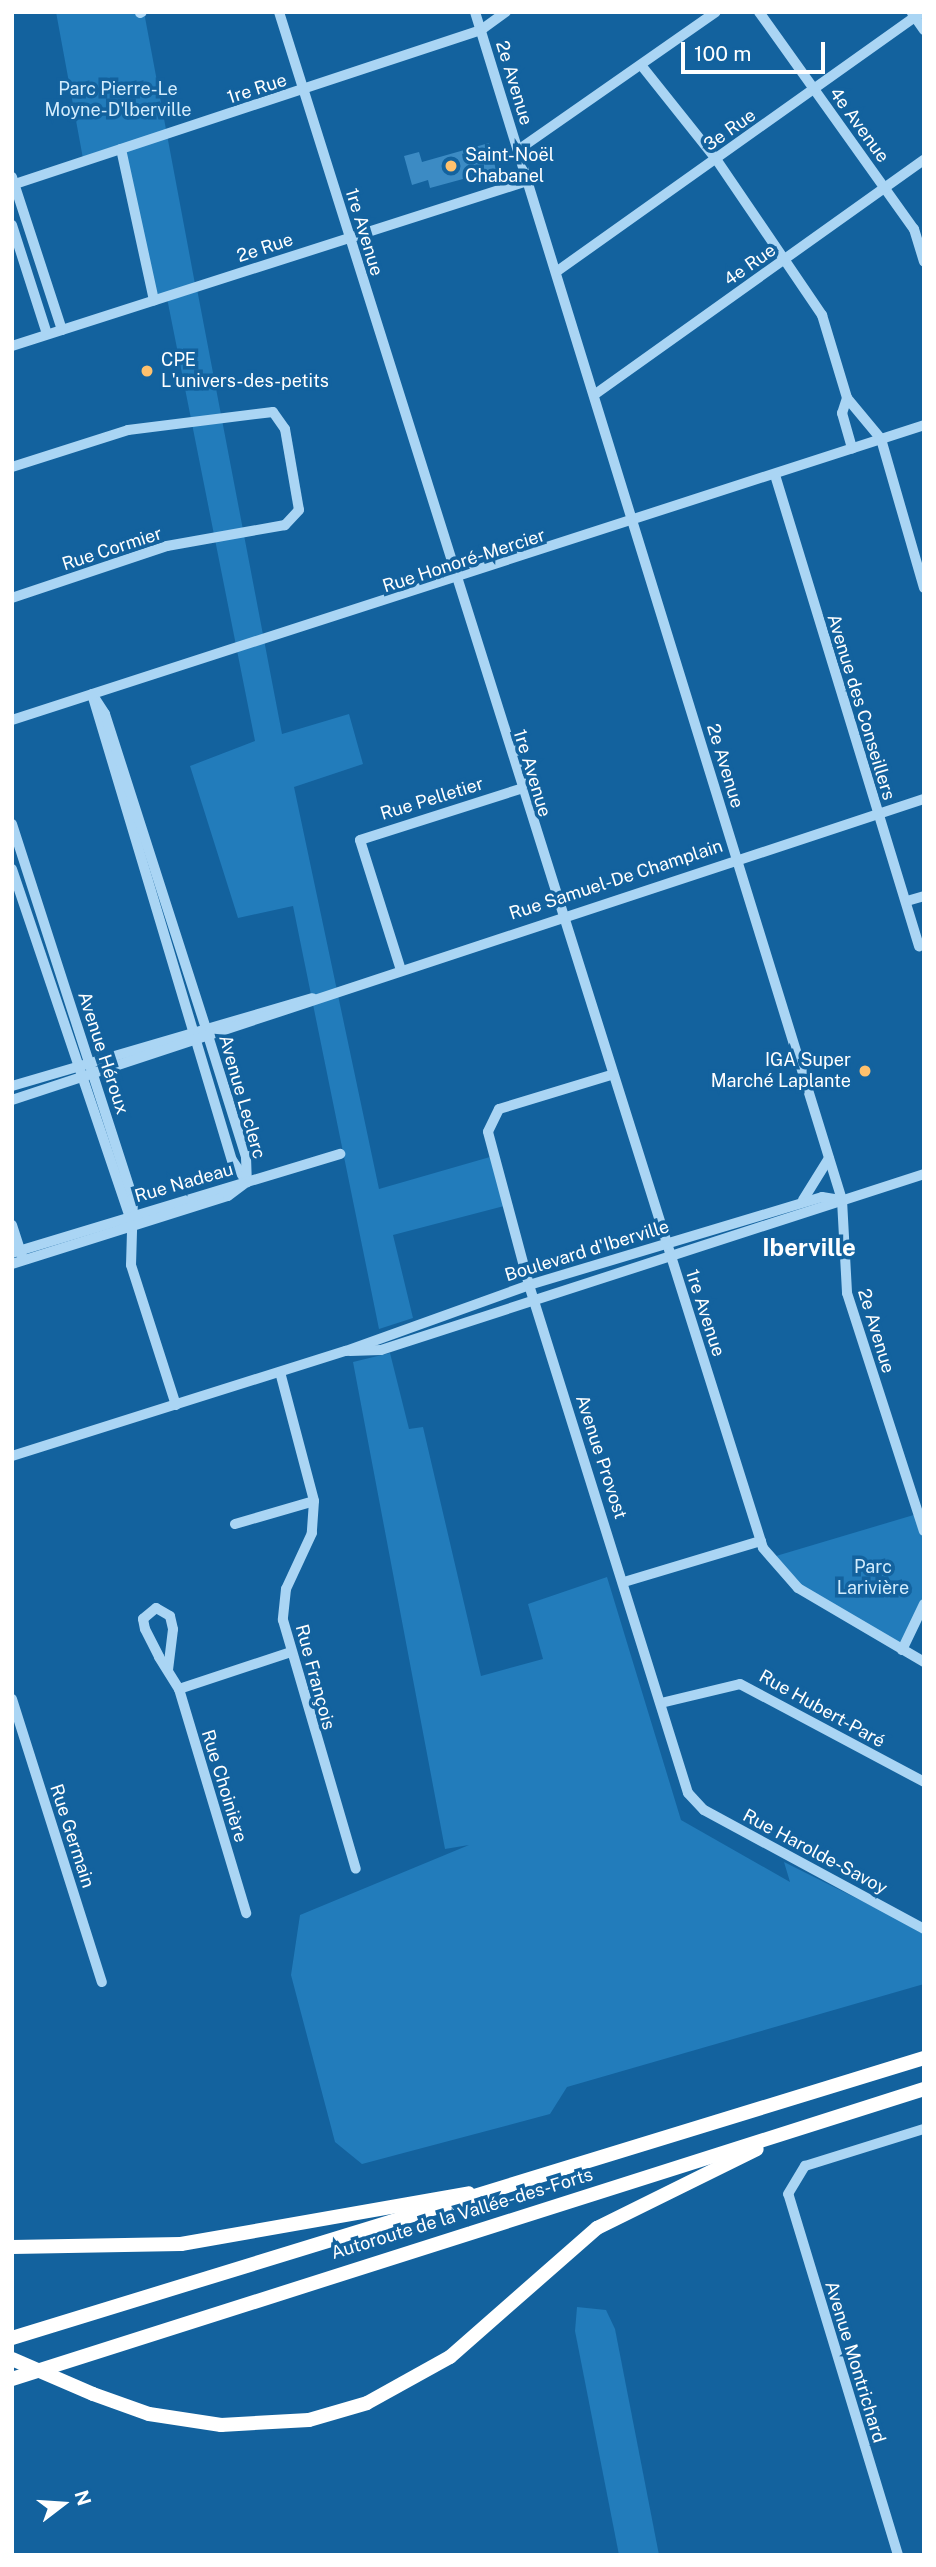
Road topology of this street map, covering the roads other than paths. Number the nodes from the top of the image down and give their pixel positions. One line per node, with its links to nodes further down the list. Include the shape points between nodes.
1 (279, 12): 10 (street, 1re Avenue)
2 (475, 12): 7 (street, 2e Avenue)
3 (506, 12): 7 (street, 1re Rue)
4 (716, 12): 9 (street)
5 (759, 12): 11 (street, 4e Avenue)
6 (916, 14): 8 (street); 11 (street, 3e Rue)
7 (481, 30): 10 (street, 1re Rue); 13 (street, 2e Avenue)
8 (924, 30)
9 (641, 65): 13 (street); 14 (street)
10 (304, 90): 12 (street, 1re Rue); 20 (street, 1re Avenue)
11 (814, 91): 14 (street, 3e Rue); 18 (street, 4e Avenue)
12 (121, 149): 17 (street, 1re Rue); 24 (street)
13 (518, 150): 16 (street, 2e Avenue)
14 (716, 159): 21 (street); 23 (street, 3e Rue)
15 (924, 160): 18 (street, 4e Rue)
16 (527, 181): 20 (street, 2e Rue); 23 (street, 2e Avenue)
17 (13, 182): 25 (street)
18 (885, 188): 21 (street, 4e Rue); 22 (street, 4e Avenue, via 914,229)
19 (12, 225): 26 (street)
20 (349, 238): 24 (street, 2e Rue); 36 (street, 1re Avenue)
21 (783, 261): 28 (street, 4e Rue); 29 (street, via 827,324)
22 (924, 261)
23 (556, 272): 28 (street, 2e Avenue)
24 (154, 300): 25 (street, 2e Rue)
25 (62, 330): 26 (street, 2e Rue)
26 (47, 334): 27 (street, 2e Rue)
27 (12, 346)
28 (594, 395): 35 (street, 2e Avenue)
29 (847, 398): 31 (street); 32 (street, via 842,413)
30 (924, 425): 31 (street, Rue Honoré-Mercier)
31 (881, 439): 32 (street, Rue Honoré-Mercier); 37 (street)
32 (852, 449): 34 (street, Rue Honoré-Mercier)
33 (12, 467): 38 (street, Rue Cormier, via 128,430 273,412 285,429 299,510 295,519 223,534)
34 (775, 475): 35 (street, Rue Honoré-Mercier); 45 (street, Avenue des Conseillers)
35 (633, 523): 36 (street, Rue Honoré-Mercier); 47 (street, 2e Avenue)
36 (456, 580): 39 (street, Rue Honoré-Mercier); 43 (street, 1re Avenue)
37 (924, 588)
38 (12, 598)
39 (92, 694): 40 (street, Rue Honoré-Mercier); 41 (street, Avenue Leclerc); 42 (street, Avenue Leclerc)
40 (12, 720)
41 (122, 769): 42 (street); 54 (street, Avenue Leclerc)
42 (111, 772): 55 (street, Avenue Leclerc)
43 (520, 789): 53 (street, 1re Avenue); 57 (street, Rue Pelletier, via 363,836 358,845)
44 (924, 799): 45 (street, Rue Samuel-De Champlain)
45 (877, 813): 47 (street, Rue Samuel-De Champlain); 50 (street, Avenue des Conseillers)
46 (12, 824): 51 (street, Avenue Héroux)
47 (737, 857): 53 (street, Rue Samuel-De Champlain); 71 (street, 2e Avenue)
48 (12, 869): 52 (street, Avenue Héroux)
49 (924, 896): 50 (street)
50 (906, 901): 56 (street, Avenue des Conseillers)
51 (38, 902): 52 (street); 63 (street, Avenue Héroux)
52 (24, 907): 64 (street, Avenue Héroux)
53 (561, 916): 57 (street, Rue Samuel-De Champlain); 66 (street, 1re Avenue)
54 (178, 942): 55 (street); 59 (street, Avenue Leclerc)
55 (165, 946): 60 (street, Avenue Leclerc)
56 (919, 947)
57 (400, 967): 58 (street, Rue Samuel-De Champlain)
58 (320, 997): 59 (street, Rue Samuel-De Champlain); 61 (street, Rue Samuel-De Champlain)
59 (205, 1026): 60 (street, Rue Samuel-De Champlain); 61 (street, Avenue Leclerc)
60 (191, 1030): 62 (street, Avenue Leclerc); 63 (street, Rue Samuel-De Champlain)
61 (208, 1039): 62 (street, Rue Samuel-De Champlain); 73 (street, Avenue Leclerc, via 246,1157)
62 (196, 1042): 65 (street, Rue Samuel-De Champlain); 73 (street, Avenue Leclerc, via 232,1160)
63 (90, 1062): 64 (street, Rue Samuel-De Champlain); 65 (street, Avenue Héroux)
64 (77, 1067): 67 (street, Avenue Héroux); 68 (street, Rue Samuel-De Champlain)
65 (94, 1074): 67 (street, Rue Samuel-De Champlain); 76 (street, Avenue Héroux, via 133,1198)
66 (611, 1075): 79 (street, 1re Avenue); 83 (street, Avenue Provost, via 499,1110 488,1122)
67 (80, 1079): 69 (street, Rue Samuel-De Champlain); 76 (street, Avenue Héroux)
68 (12, 1086)
69 (12, 1100)
70 (340, 1154): 73 (street)
71 (829, 1157): 74 (street, 2e Avenue); 75 (street, via 809,1196)
72 (924, 1174): 74 (street, Boulevard d'Iberville)
73 (247, 1182): 76 (street, Rue Nadeau); 78 (street, Rue Nadeau, via 228,1196)
74 (842, 1200): 75 (street, Boulevard d'Iberville, via 822,1197); 81 (street, Boulevard d'Iberville); 91 (street, 2e Avenue, via 848,1293)
75 (795, 1205): 79 (street, Boulevard d'Iberville)
76 (129, 1215): 78 (street, Avenue Héroux); 80 (street, Rue Nadeau)
77 (12, 1226): 80 (street)
78 (128, 1227): 80 (street, Rue Nadeau); 87 (street, Avenue Héroux, via 131,1265)
79 (666, 1244): 81 (street, 1re Avenue); 83 (street, Boulevard d'Iberville)
80 (19, 1255): 82 (street, Rue Nadeau)
81 (671, 1260): 84 (street, Boulevard d'Iberville); 92 (street, 1re Avenue)
82 (12, 1264)
83 (529, 1285): 84 (street, Avenue Provost); 85 (street, Boulevard d'Iberville)
84 (534, 1301): 85 (street, Boulevard d'Iberville, via 381,1350); 93 (street, Avenue Provost)
85 (346, 1351): 86 (street, Boulevard d'Iberville)
86 (280, 1372): 87 (street, Boulevard d'Iberville); 89 (street, Rue François)
87 (176, 1405): 88 (street, Boulevard d'Iberville)
88 (12, 1456)
89 (313, 1501): 90 (street); 96 (street, Rue François, via 312,1533 286,1589 283,1620)
90 (235, 1524)
91 (924, 1531)
92 (761, 1542): 93 (street); 95 (street, via 798,1587)
93 (624, 1582): 101 (street, Avenue Provost)
94 (924, 1604): 95 (street)
95 (902, 1650): 97 (street)
96 (292, 1652): 99 (street); 106 (street, Rue François)
97 (924, 1662)
98 (168, 1670): 98 (street, Rue Choinière, via 173,1629 170,1616 156,1608 143,1619); 99 (street, Rue Choinière)
99 (179, 1689): 107 (street, Rue Choinière)
100 (12, 1699): 102 (street, Rue Germain)
101 (661, 1703): 104 (street, Rue Hubert-Paré, via 740,1684); 105 (street, Avenue Provost)
102 (24, 1735): 103 (street); 109 (street, Rue Germain)
103 (12, 1739)
104 (924, 1782)
105 (692, 1801): 108 (street, Rue Harolde-Savoy)
106 (356, 1869)
107 (246, 1913)
108 (924, 1929)
109 (102, 1982)
110 (924, 2058): 114 (highway, Autoroute de la Vallée-des-Forts)
111 (924, 2089): 112 (highway, Autoroute de la Vallée-des-Forts)
112 (800, 2128): 117 (highway, bridge, via 597,2228 450,2357 360,2406 309,2420 221,2425 149,2414); 118 (highway, Autoroute de la Vallée-des-Forts)
113 (924, 2129): 119 (street, Avenue Montrichard, via 805,2166 792,2179 793,2216)
114 (508, 2188): 115 (highway, via 181,2244); 116 (highway, Autoroute de la Vallée-des-Forts)
115 (12, 2247)
116 (12, 2338)
117 (12, 2359)
118 (12, 2379)
119 (898, 2555)

